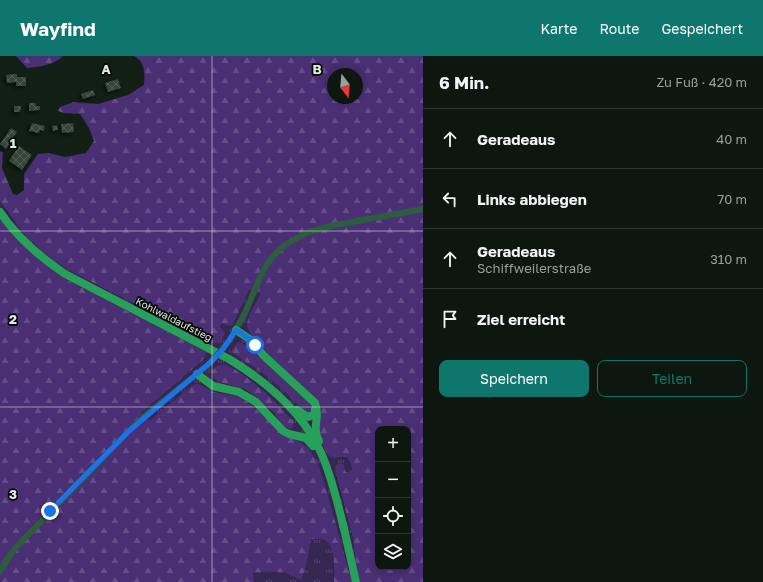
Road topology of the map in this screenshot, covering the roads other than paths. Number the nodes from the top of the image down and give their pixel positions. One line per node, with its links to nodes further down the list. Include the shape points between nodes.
1 (423, 209): 3 (street, via 336,224 308,232 284,245 267,264)
2 (0, 212): 5 (main road, Kohlwaldaufstieg, via 32,250 65,274 229,359)
3 (236, 330): 4 (street, bridge, via 217,355); 7 (main road, via 251,340 263,356)
4 (197, 374): 8 (main road, via 213,386 233,390 251,399); 11 (street, via 130,430 13,551)
5 (258, 378): 6 (main road, Kohlwaldaufstieg); 7 (main road, via 308,418 316,412)
6 (274, 392): 8 (main road, via 296,418 298,427 293,432 288,432); 9 (main road, Kohlwaldaufstieg, via 298,416 315,440 328,470)
7 (309, 396): 10 (main road, via 317,407 315,432 330,465)
8 (274, 421): 9 (main road, via 283,431 306,438 310,442)
9 (335, 496): 10 (main road, Kohlwaldaufstieg)
10 (344, 529): 12 (main road)
11 (0, 571)
12 (356, 582)

